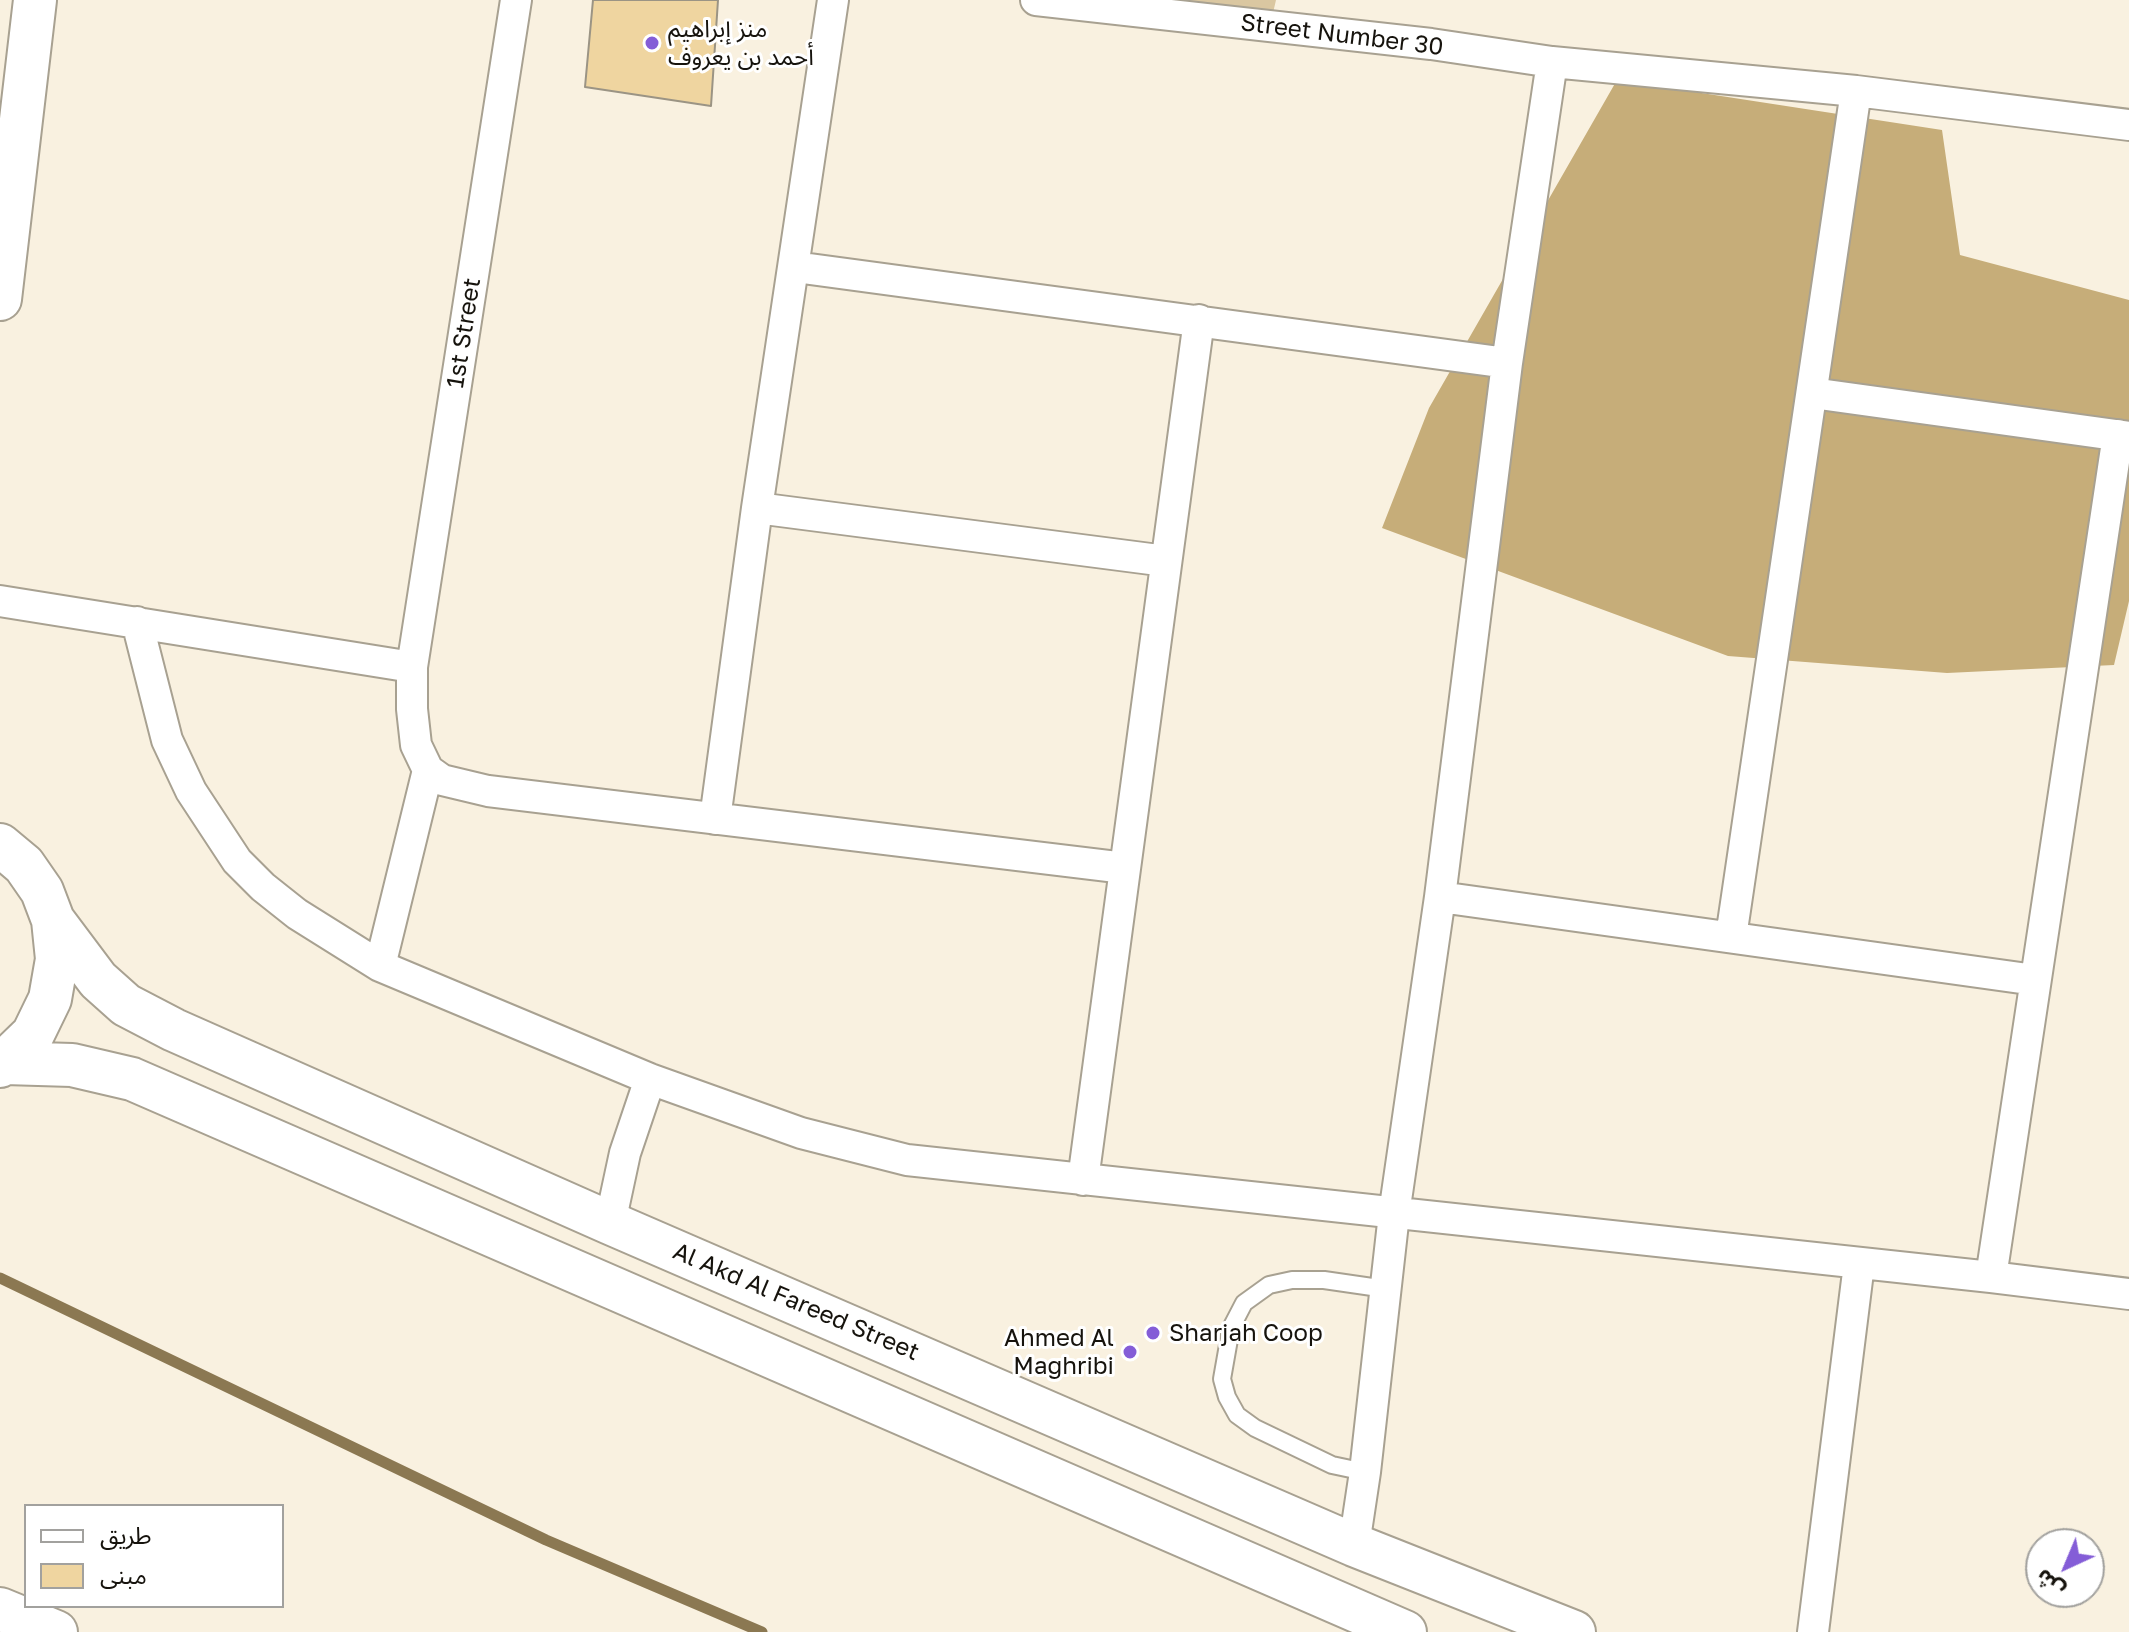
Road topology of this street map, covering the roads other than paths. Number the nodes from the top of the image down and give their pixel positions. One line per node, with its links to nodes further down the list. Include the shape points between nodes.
1 (35, 0): 8 (main road)
2 (516, 0): 19 (street, 1st Street)
3 (833, 0): 9 (street)
4 (1036, 0): 5 (street, Street Number 30)
5 (1552, 62): 6 (street, Street Number 30); 12 (street)
6 (1856, 91): 7 (street, Street Number 30); 13 (street)
7 (2129, 125)
8 (4, 226): 10 (main road)
9 (795, 267): 11 (street); 15 (street)
10 (0, 299)
11 (1199, 320): 12 (street); 16 (street)
12 (1507, 363): 25 (street)
13 (1812, 393): 14 (street); 27 (street)
14 (2124, 436): 29 (street)
15 (757, 508): 16 (street); 22 (street)
16 (1166, 561): 24 (street)
17 (0, 601): 18 (street)
18 (137, 622): 19 (street); 28 (street, via 167,740 218,836 263,887)
19 (412, 667): 20 (street, 1st Street, via 416,745)
20 (428, 770): 22 (street, via 442,780 488,791); 28 (street)
21 (0, 818): 23 (main road)
22 (715, 819): 24 (street)
23 (12, 855): 26 (main road, via 42,891)
24 (1125, 868): 32 (street)
25 (1440, 897): 27 (street); 33 (street)
26 (53, 920): 30 (main road, via 57,959 50,999 33,1034); 34 (main road, Al Akd Al Fareed Street, via 98,980 126,1005)
27 (1731, 937): 29 (street)
28 (380, 966): 31 (street)
29 (2035, 980): 36 (street)
30 (2, 1065): 43 (main road, via 72,1065 132,1079)
31 (650, 1079): 32 (street, via 869,1153); 34 (street, via 625,1153)
32 (1083, 1180): 33 (street)
33 (1394, 1214): 35 (street); 37 (street)
34 (610, 1223): 40 (main road, Al Akd Al Fareed Street)
35 (1859, 1264): 36 (street); 45 (street)
36 (1991, 1277): 38 (street)
37 (1386, 1289): 39 (street); 39 (lane, via 1324,1280 1269,1285 1244,1303 1231,1328 1222,1379 1237,1415 1255,1428 1332,1465)
38 (2129, 1294)
39 (1365, 1472): 40 (street)
40 (1354, 1545): 44 (main road, Al Akd Al Fareed Street)
41 (5, 1614): 42 (main road)
42 (56, 1632)
43 (1405, 1632)
44 (1574, 1632)
45 (1813, 1632)

